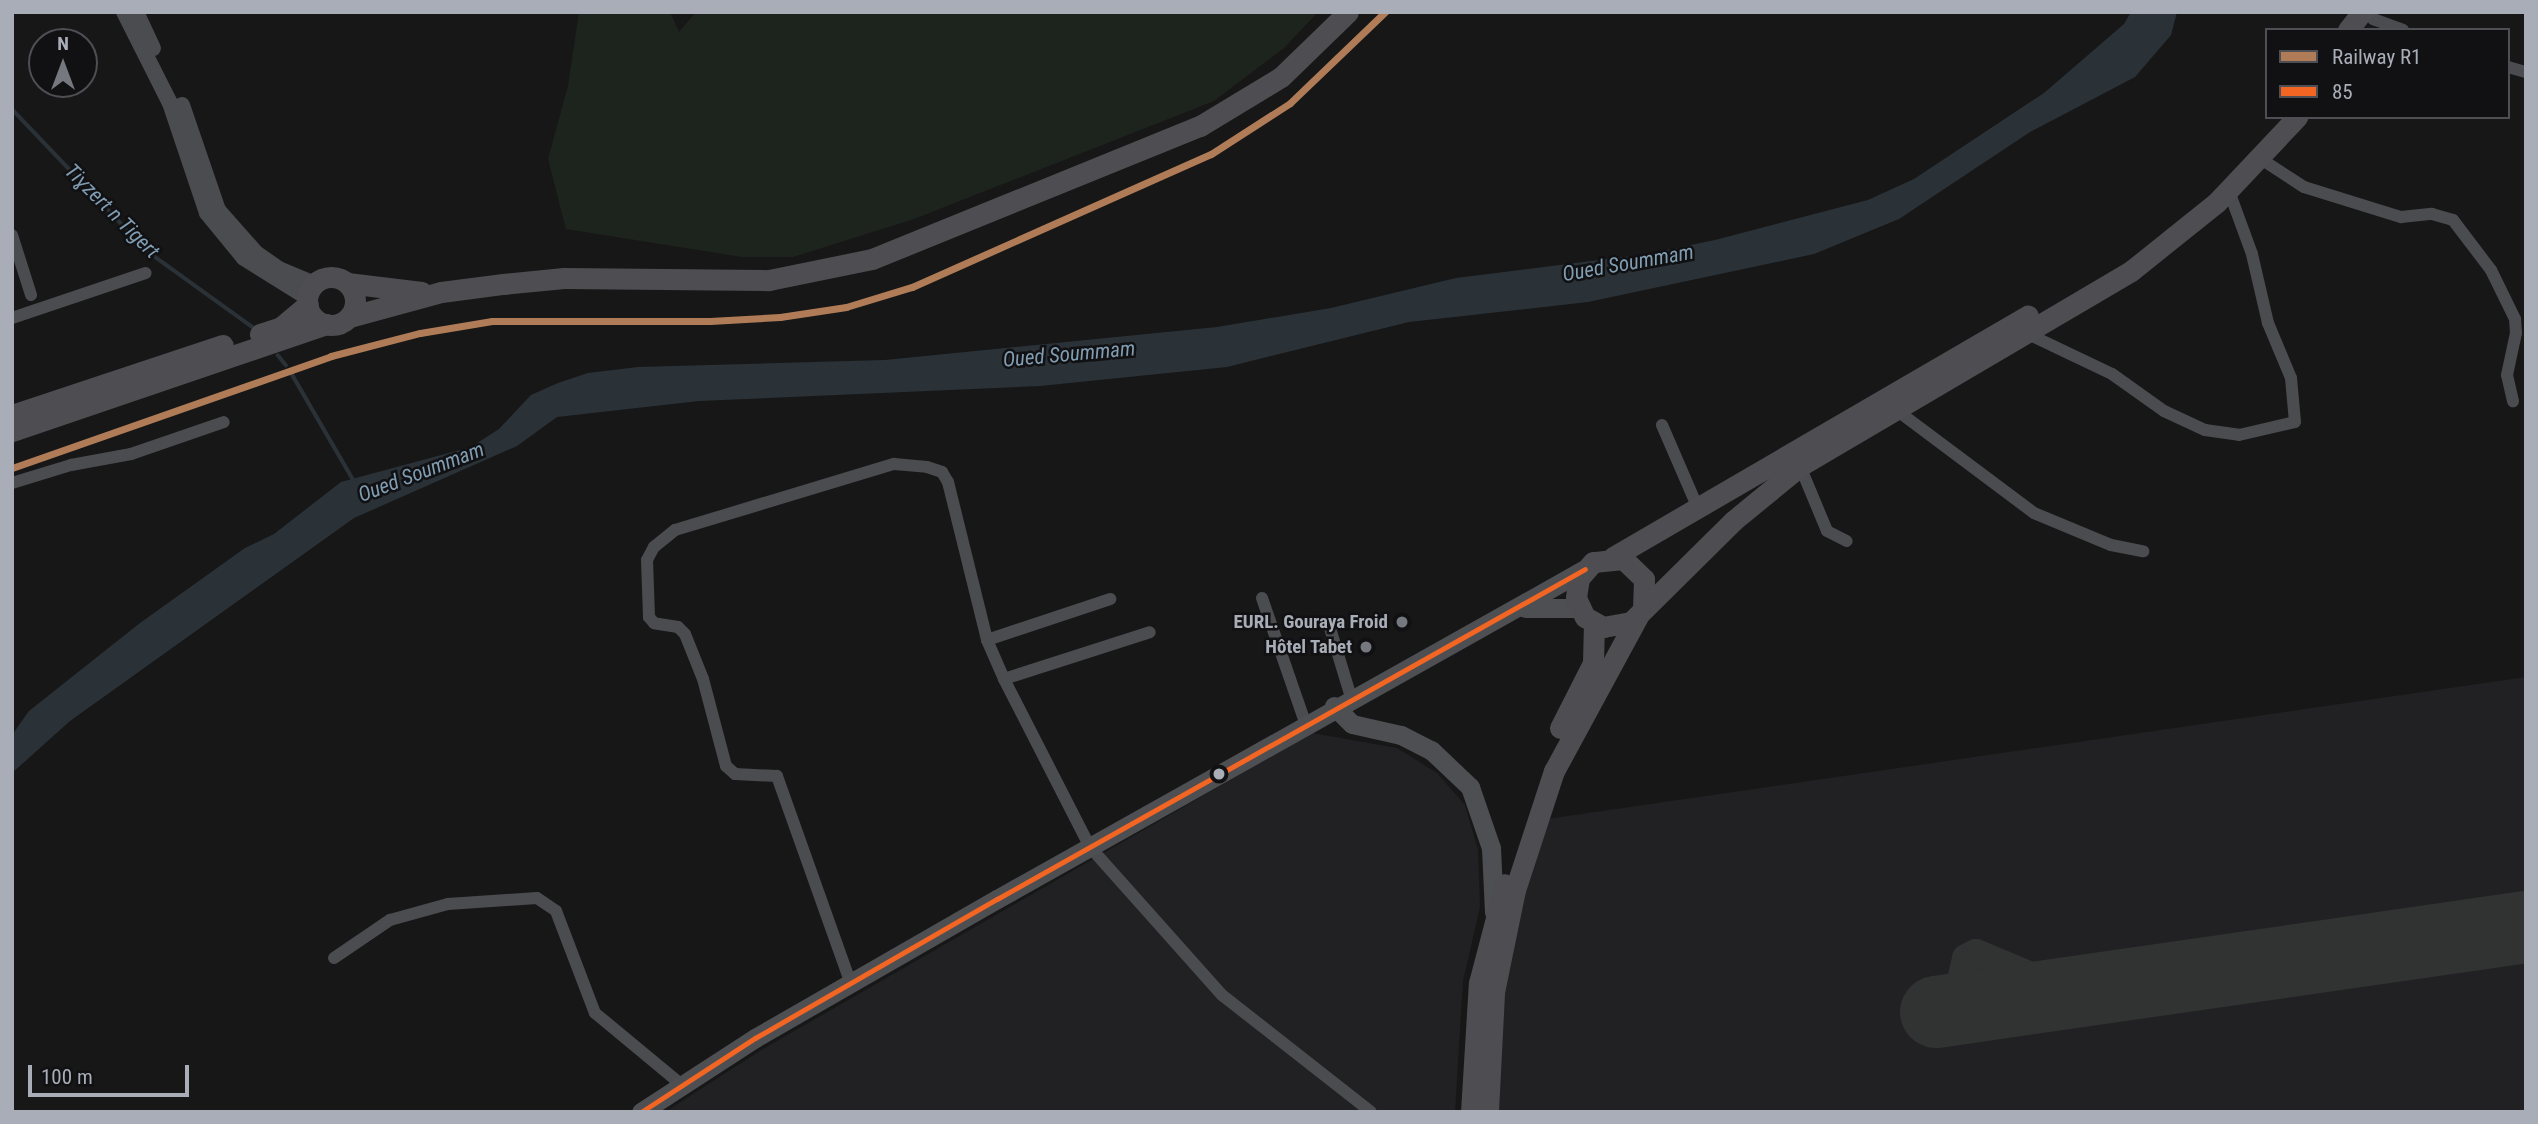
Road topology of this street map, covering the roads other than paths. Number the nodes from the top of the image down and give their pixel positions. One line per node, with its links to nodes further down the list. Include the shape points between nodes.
1 (124, 12): 16 (street, via 170,103 207,213 244,258)
2 (136, 12): 16 (street, via 186,113 218,210 256,253 290,275)
3 (1348, 12): 14 (highway, via 1281,77 1200,126 872,259 769,279 564,278)
4 (2369, 18): 5 (highway); 6 (street)
5 (2352, 28)
6 (2397, 28)
7 (2281, 119): 29 (highway, via 2209,194 2115,264)
8 (2295, 119): 9 (highway)
9 (2261, 159): 10 (highway); 21 (street, via 2304,187 2401,217 2432,214 2453,220 2491,270 2515,319 2507,375)
10 (2229, 191): 20 (highway, via 2131,271); 20 (street, via 2256,265 2268,323 2291,378 2295,422 2239,435 2205,430 2164,411 2112,374)
11 (12, 235): 15 (street)
12 (146, 273): 17 (street)
13 (347, 284): 14 (highway); 16 (highway, via 331,277); 18 (highway, via 355,300)
14 (441, 292): 18 (highway)
15 (31, 295)
16 (310, 295): 19 (highway, via 312,314); 23 (highway, via 281,327)
17 (12, 317)
18 (349, 317): 19 (highway)
19 (326, 324): 26 (highway)
20 (2026, 333): 22 (highway)
21 (2513, 401)
22 (1895, 409): 27 (highway); 31 (street, via 2034,513 2111,545)
23 (12, 415)
24 (224, 422): 28 (street, via 131,454 71,465)
25 (1662, 425): 29 (street)
26 (12, 431)
27 (1800, 466): 30 (street, via 1827,531); 37 (highway, via 1733,521)
28 (12, 483)
29 (1698, 508): 32 (highway)
30 (1847, 541)
31 (2143, 551)
32 (1613, 557): 33 (highway); 37 (highway, via 1632,564 1644,579)
33 (1585, 569): 36 (main road); 38 (highway, via 1576,588)
34 (1262, 598): 44 (street)
35 (1110, 599): 41 (street)
36 (1517, 609): 38 (main road); 43 (main road)
37 (1641, 612): 38 (highway, via 1612,628); 53 (highway, via 1554,771 1515,890 1494,992)
38 (1586, 616): 46 (highway, via 1593,663 1549,751)
39 (1330, 628): 43 (street)
40 (1150, 632): 42 (street)
41 (988, 640): 42 (street); 48 (street, via 948,482 942,472 927,467 894,464 675,530 654,547 647,560 649,617 685,634 726,766 734,774 777,776)
42 (1003, 680): 45 (street)
43 (1343, 702): 44 (main road); 46 (main road, via 1352,724 1401,736 1431,750 1470,788 1491,848)
44 (1305, 722): 45 (main road)
45 (1090, 846): 48 (main road); 51 (street, via 1222,995)
46 (1494, 914): 52 (highway, via 1479,983)
47 (334, 958): 49 (street, via 390,920 448,904 537,898 556,911 596,1013)
48 (850, 984): 49 (main road)
49 (682, 1085): 50 (main road)
50 (641, 1112)
51 (1371, 1112)
52 (1471, 1112)
53 (1488, 1112)

